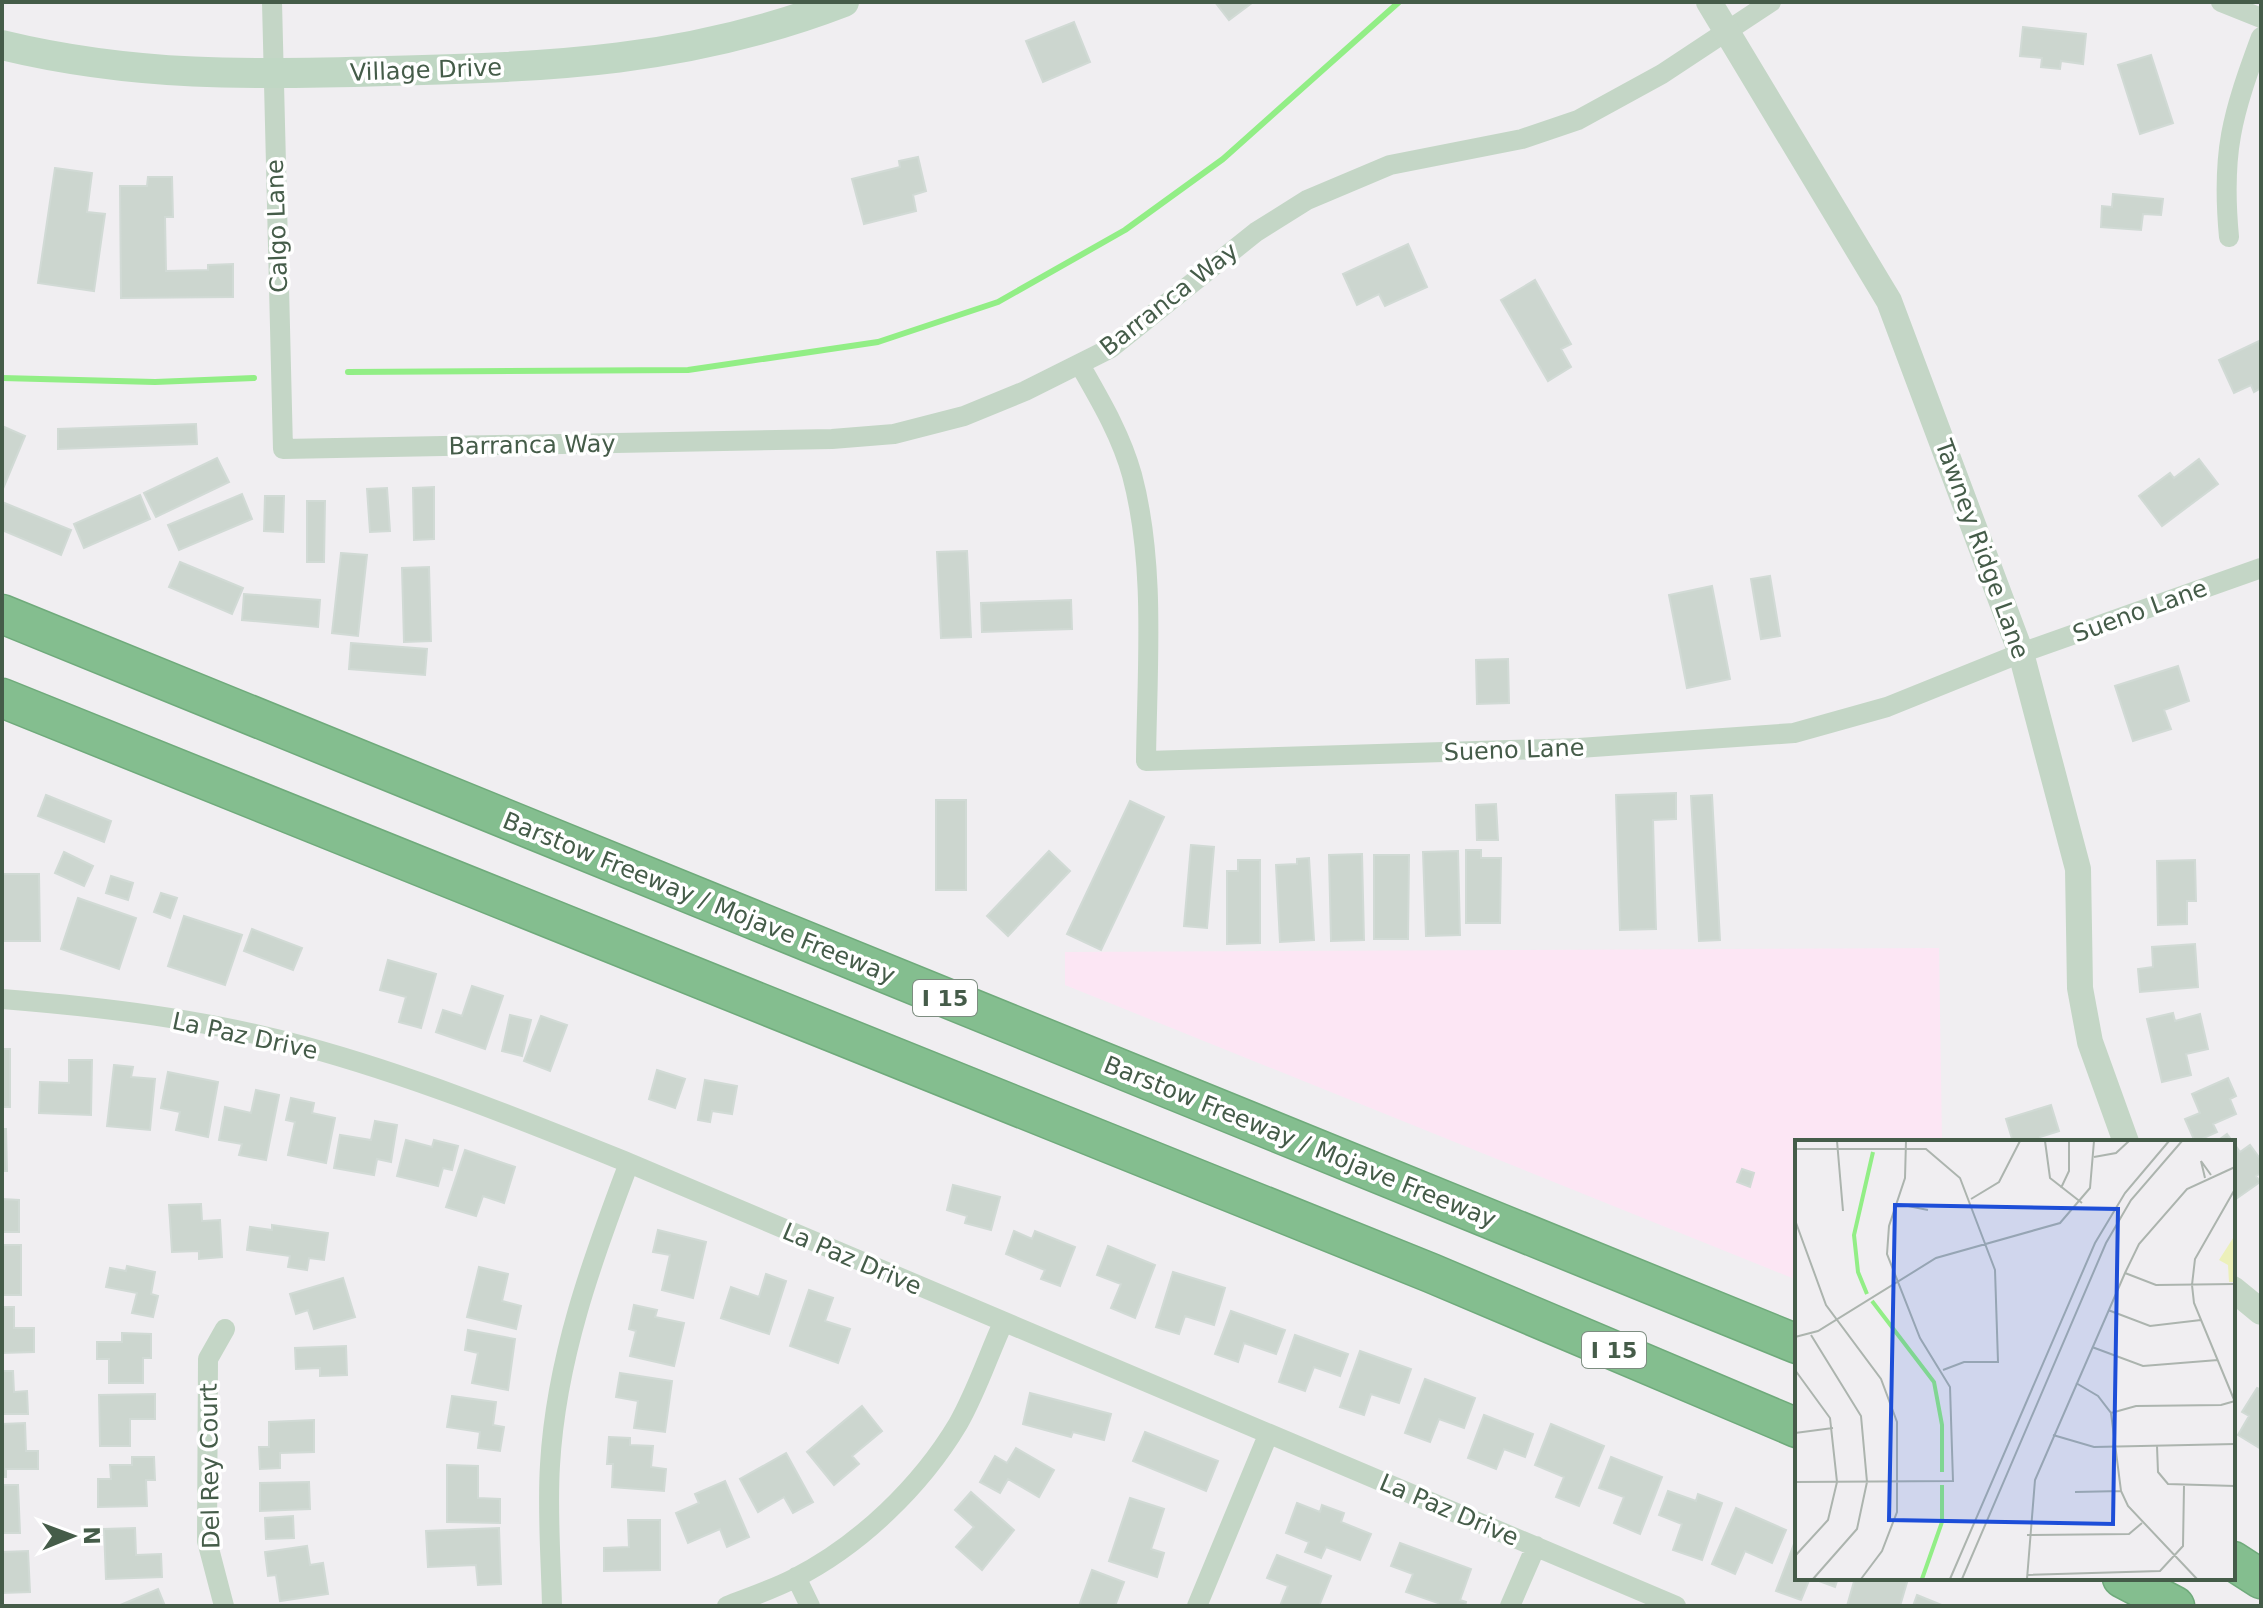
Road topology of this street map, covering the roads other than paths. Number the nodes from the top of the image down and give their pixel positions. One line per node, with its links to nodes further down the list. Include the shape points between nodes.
1 (272, 2): 10 (street, Calgo Lane)
2 (844, 2): 10 (main road, Village Drive, via 756,32 614,61)
3 (1709, 2): 7 (street, Tawney Ridge Lane)
4 (1771, 2): 7 (street, Barranca Way)
5 (2221, 2): 6 (street)
6 (2261, 18)
7 (1727, 30): 12 (street, Barranca Way, via 1662,74 1578,120 1522,139 1390,165 1307,200 1256,232 1111,348); 16 (street, Tawney Ridge Lane, via 1889,301)
8 (2261, 37): 11 (street, via 2235,107 2225,158)
9 (2, 45): 10 (main road, Village Drive, via 136,70)
10 (274, 74): 13 (street, Calgo Lane)
11 (2229, 237)
12 (1080, 365): 13 (street, Barranca Way, via 964,416 894,434); 16 (street, Sueno Lane, via 1114,424 1132,475 1140,520 1146,761 1579,748 1794,733 1887,707)
13 (283, 449)
14 (2261, 568): 16 (street, Sueno Lane)
15 (2, 612): 25 (highway, Barstow Freeway / Mojave Freeway / I 15)
16 (2021, 653): 19 (street, Tawney Ridge Lane, via 2078,869 2080,988 2090,1042)
17 (2, 698): 26 (highway, I 15, via 1431,1273)
18 (2, 999): 20 (street, La Paz Drive, via 101,1008 302,1046 502,1112)
19 (2125, 1140)
20 (629, 1163): 23 (street, La Paz Drive); 34 (street, via 587,1272 566,1353 550,1464)
21 (2235, 1291): 22 (street)
22 (2261, 1312)
23 (1003, 1323): 27 (street, La Paz Drive); 30 (street, via 958,1423 916,1483 860,1535)
24 (225, 1329): 33 (street, Del Rey Court, via 208,1359 207,1541)
25 (1795, 1343)
26 (1795, 1427)
27 (1268, 1435): 28 (street, La Paz Drive); 37 (street)
28 (1536, 1546): 38 (street); 39 (street, La Paz Drive)
29 (2235, 1562): 31 (highway)
30 (796, 1577): 35 (street); 36 (street)
31 (2261, 1579)
32 (2126, 1580): 40 (highway)
33 (224, 1606)
34 (552, 1606)
35 (727, 1606)
36 (810, 1606)
37 (1197, 1606)
38 (1510, 1606)
39 (1676, 1606)
40 (2175, 1606)

